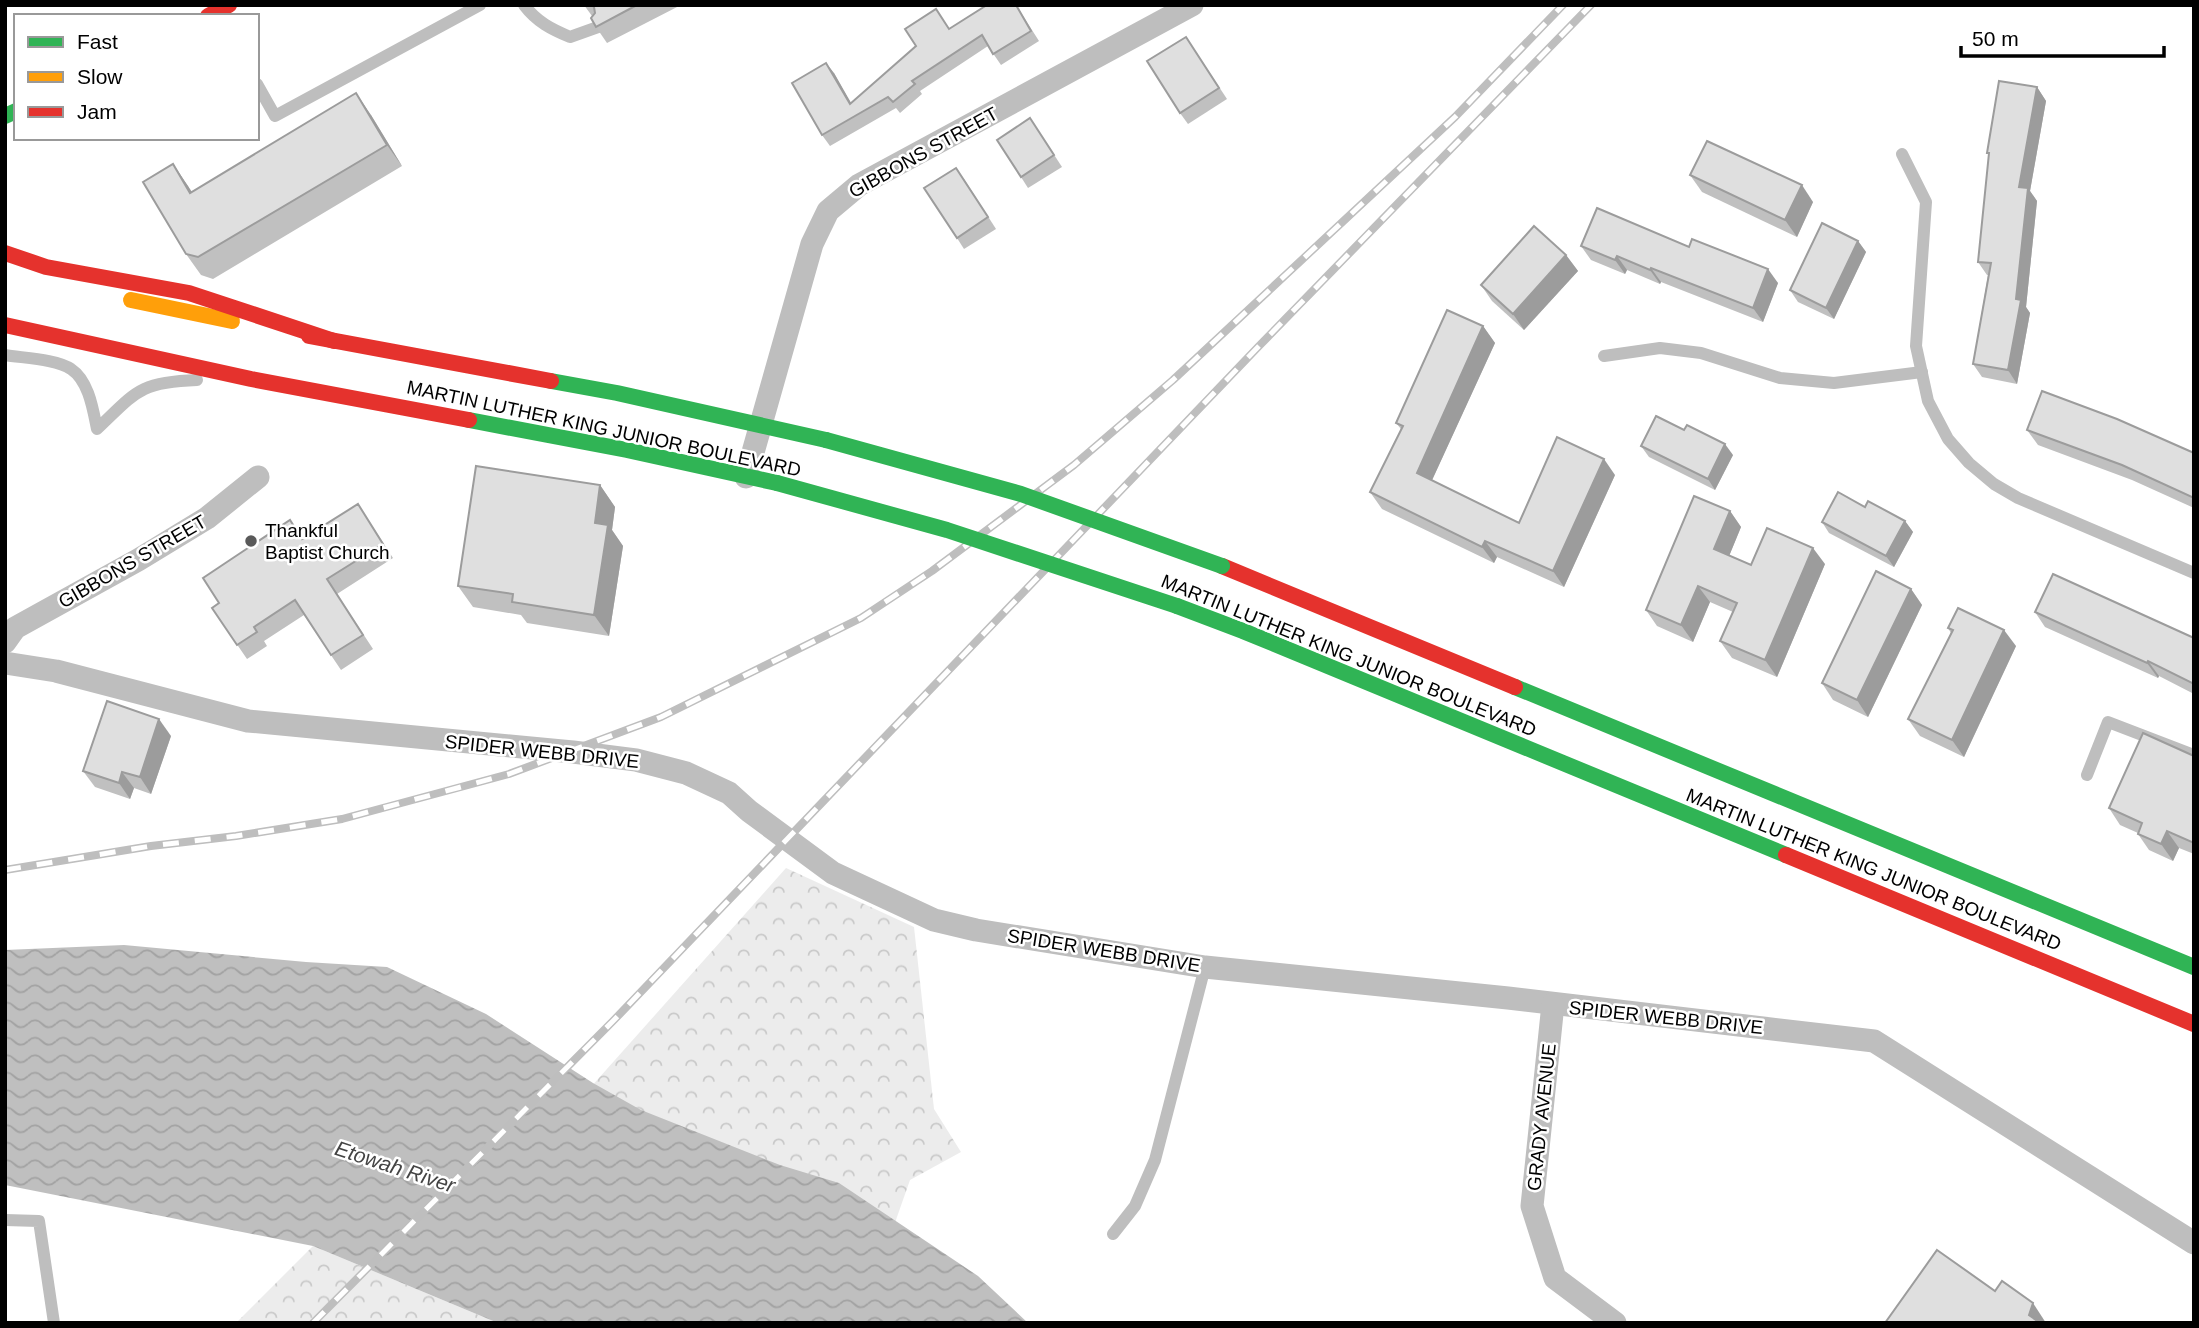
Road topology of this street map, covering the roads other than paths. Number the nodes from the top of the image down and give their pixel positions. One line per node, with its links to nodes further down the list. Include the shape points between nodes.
1 (480, 5): 5 (lane, via 275,116)
2 (524, 5): 4 (lane, via 535,19 570,37)
3 (1192, 5): 15 (street, GIBBONS STREET, via 839,200 828,211 812,244)
4 (598, 27)
5 (259, 88)
6 (1902, 154): 13 (lane, via 1926,202 1916,346)
7 (5, 253): 10 (main road, via 46,267 189,293)
8 (31, 278): 10 (main road, MARTIN LUTHER KING JUNIOR BOULEVARD)
9 (5, 325): 14 (main road, MARTIN LUTHER KING JUNIOR BOULEVARD)
10 (334, 341): 15 (main road, MARTIN LUTHER KING JUNIOR BOULEVARD, via 617,393)
11 (5, 355): 14 (lane, via 71,369 82,381 97,429 131,396 154,384)
12 (1604, 356): 13 (lane, via 1660,348 1701,353 1780,378 1834,383)
13 (1922, 372): 18 (lane, via 1928,401 1948,439 1994,484)
14 (251, 379): 17 (main road, MARTIN LUTHER KING JUNIOR BOULEVARD)
15 (762, 426): 17 (street, GIBBONS STREET); 24 (main road, MARTIN LUTHER KING JUNIOR BOULEVARD, bridge, via 1021,494 1222,566)
16 (258, 477): 19 (street, GIBBONS STREET, via 207,518 15,628)
17 (746, 477): 26 (main road, MARTIN LUTHER KING JUNIOR BOULEVARD, bridge, via 947,530 1177,606)
18 (2194, 573)
19 (5, 642)
20 (5, 663): 23 (street, SPIDER WEBB DRIVE, via 56,671 248,720 636,760 685,773 729,793 833,873 934,920)
21 (2194, 755): 22 (lane, via 2108,722)
22 (2087, 775)
23 (1205, 967): 25 (street, SPIDER WEBB DRIVE); 28 (lane, via 1155,1160 1135,1206)
24 (2194, 967)
25 (1553, 1004): 29 (street, SPIDER WEBB DRIVE, via 1874,1041); 31 (street, GRADY AVENUE, via 1532,1206 1555,1278)
26 (2194, 1024)
27 (5, 1220): 30 (lane, via 39,1221)
28 (1113, 1234)
29 (2194, 1243)
30 (54, 1323)
31 (1615, 1323)

